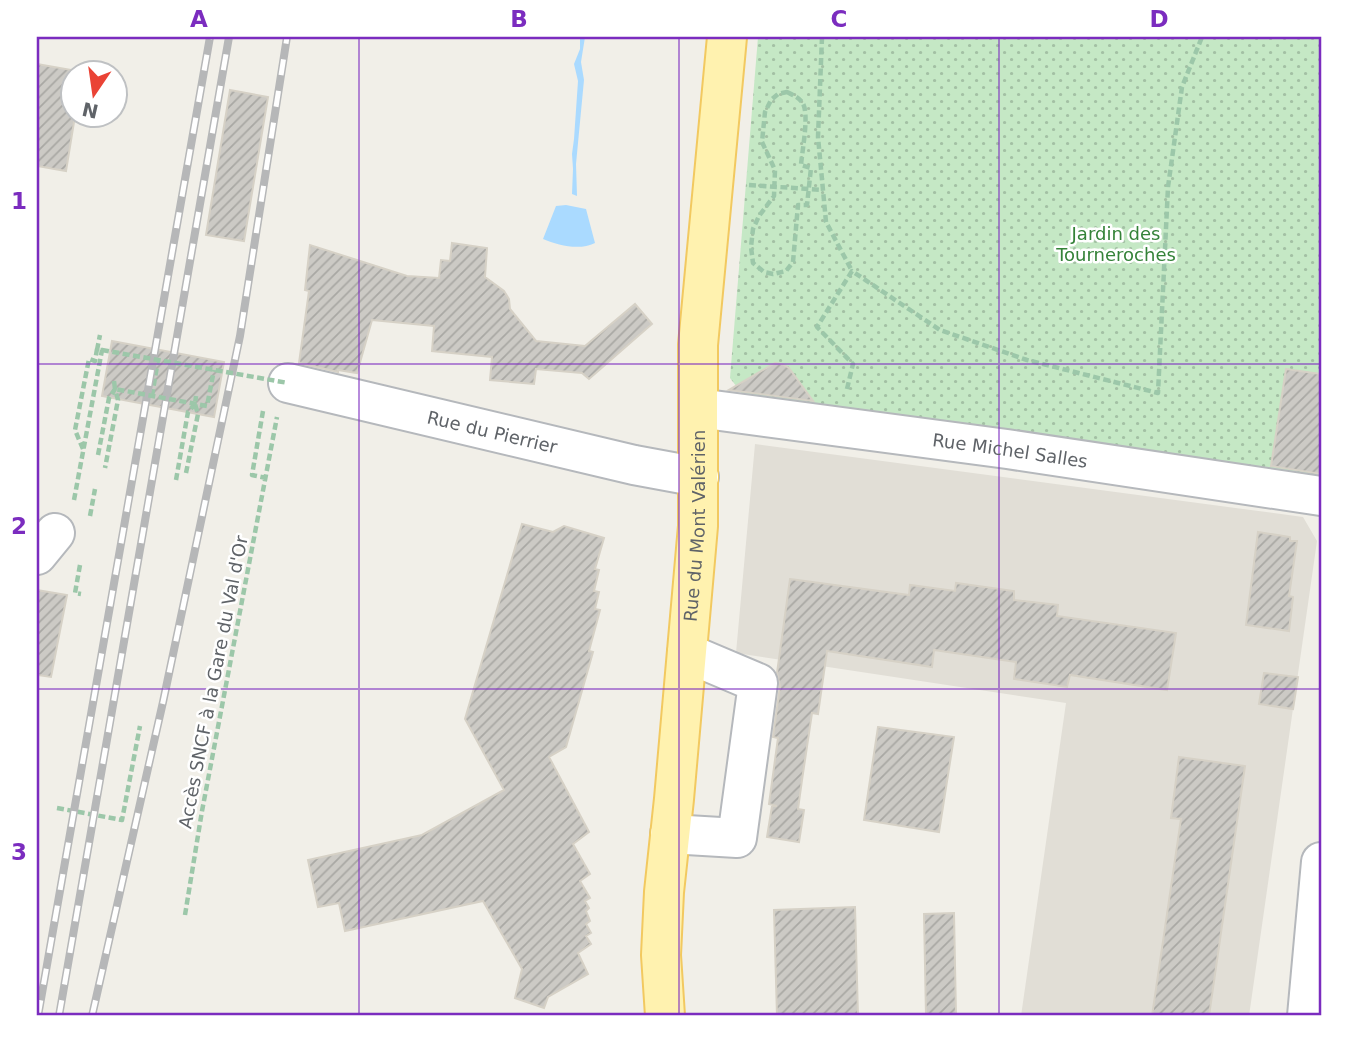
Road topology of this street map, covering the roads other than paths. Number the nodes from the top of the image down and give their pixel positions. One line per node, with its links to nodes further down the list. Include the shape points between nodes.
1 (727, 37): 3 (main road, Rue du Mont Valérien, via 698,345)
2 (276, 403): 4 (street, Rue du Pierrier)
3 (698, 408): 4 (main road, Rue du Mont Valérien); 5 (street, Rue Michel Salles)
4 (699, 477): 6 (main road, Rue du Mont Valérien)
5 (1321, 496)
6 (687, 653): 7 (main road, Rue du Mont Valérien); 7 (street, via 758,684 737,838)
7 (670, 834): 9 (main road, Rue du Mont Valérien, via 661,955)
8 (1321, 862): 10 (street)
9 (665, 1016)
10 (1307, 1016)

